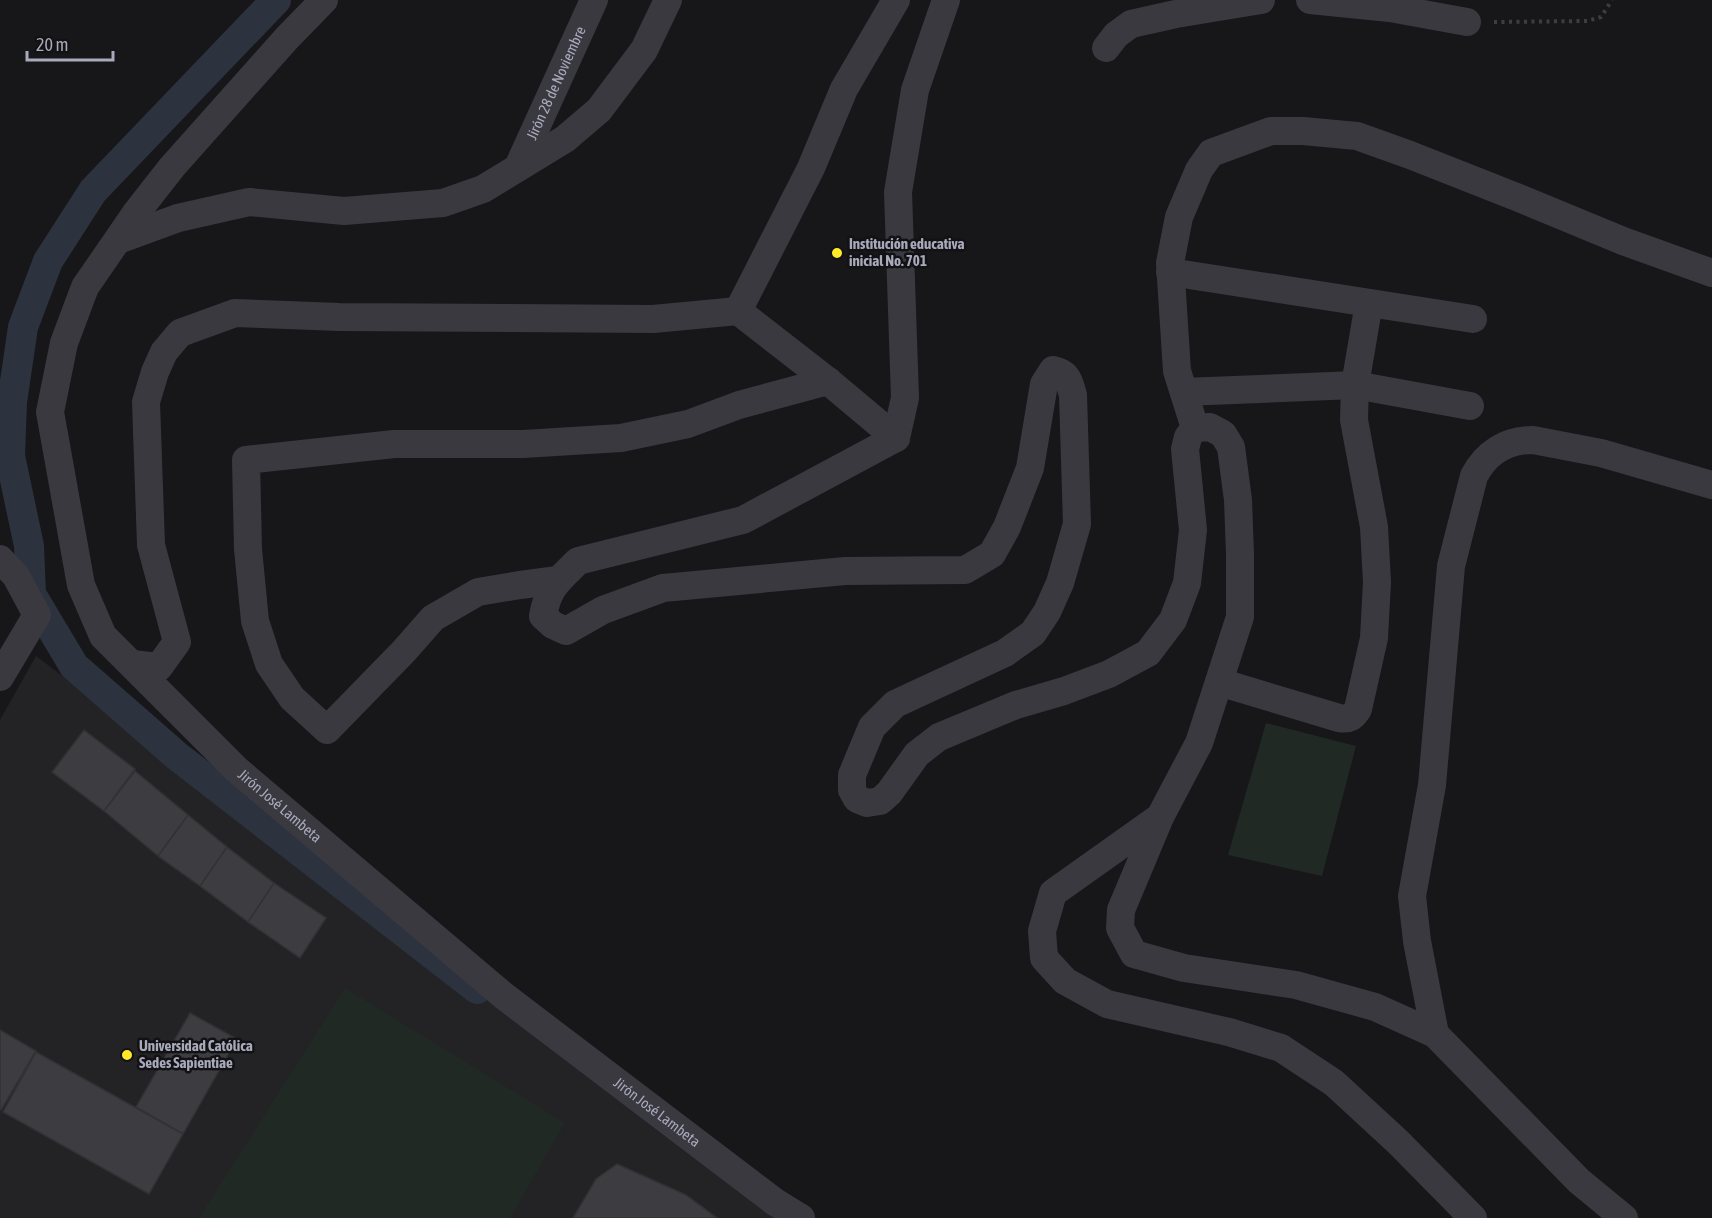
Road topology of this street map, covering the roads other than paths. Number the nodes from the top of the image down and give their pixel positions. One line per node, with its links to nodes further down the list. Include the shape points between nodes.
1 (324, 0): 11 (street, Jirón José Lambeta, via 172,167)
2 (594, 0): 10 (street, Jirón 28 de Noviembre)
3 (668, 0): 10 (street, via 644,50 599,110 565,139)
4 (896, 0): 15 (street, via 844,89 810,168)
5 (946, 0): 22 (street, via 915,90 898,192 905,398)
6 (1262, 0): 9 (street, via 1131,24)
7 (1311, 0): 8 (street, via 1390,8)
8 (1467, 22)
9 (1106, 48)
10 (519, 165): 11 (street, via 483,189 443,203 344,211 249,202 178,218)
11 (118, 240): 26 (street, Jirón José Lambeta, via 85,287 64,343 50,412 81,585 103,636)
12 (1170, 272): 13 (street, via 1179,217 1199,170 1211,153 1271,131 1303,131 1356,136); 14 (street); 19 (street, via 1177,371)
13 (1712, 273)
14 (1369, 303): 16 (street); 18 (street)
15 (738, 311): 17 (street); 26 (street, via 654,319 235,313 180,333 164,352 146,402 151,545 177,642 159,666)
16 (1473, 319)
17 (828, 381): 22 (street); 25 (street, via 739,405 688,424 621,438 523,444 394,444 246,460 255,621 269,664 292,698 327,730 433,618 478,592)
18 (1355, 385): 19 (street); 20 (street); 28 (street, via 1354,420 1374,527 1377,582 1374,638 1358,709 1347,720)
19 (1184, 392): 21 (street)
20 (1470, 406)
21 (1195, 429): 25 (street, via 1185,449 1193,530 1187,583 1173,620 1148,653 1109,674 1016,705 939,737 917,754 880,801 867,803 857,799 852,790 852,775 872,727 895,704 1005,653 1033,633 1060,583 1077,524 1073,395 1068,376 1061,371 1053,369 1044,384 1030,468 1007,527 992,554 965,570 845,571 663,588 603,610 566,631 543,616 546,598); 28 (street, via 1210,427 1223,434 1231,447 1238,500 1240,617)
22 (896, 438): 25 (street, via 743,520 578,561)
23 (1712, 485): 30 (street, via 1601,453 1533,440 1502,446 1490,454 1474,476 1451,566 1432,785 1412,896)
24 (0, 559): 27 (street, via 16,576 38,615)
25 (558, 580)
26 (132, 664): 31 (street, Jirón José Lambeta, via 236,769 504,996)
27 (0, 677)
28 (1219, 682): 29 (street, via 1199,743)
29 (1160, 817): 30 (street, via 1121,910 1120,928 1134,954 1184,968 1296,985 1375,1007); 32 (street, via 1053,893 1042,931 1044,958 1065,981 1107,1005 1229,1032 1281,1048 1334,1083)
30 (1435, 1034): 33 (street, via 1579,1181)
31 (801, 1218)
32 (1473, 1218)
33 (1624, 1218)

